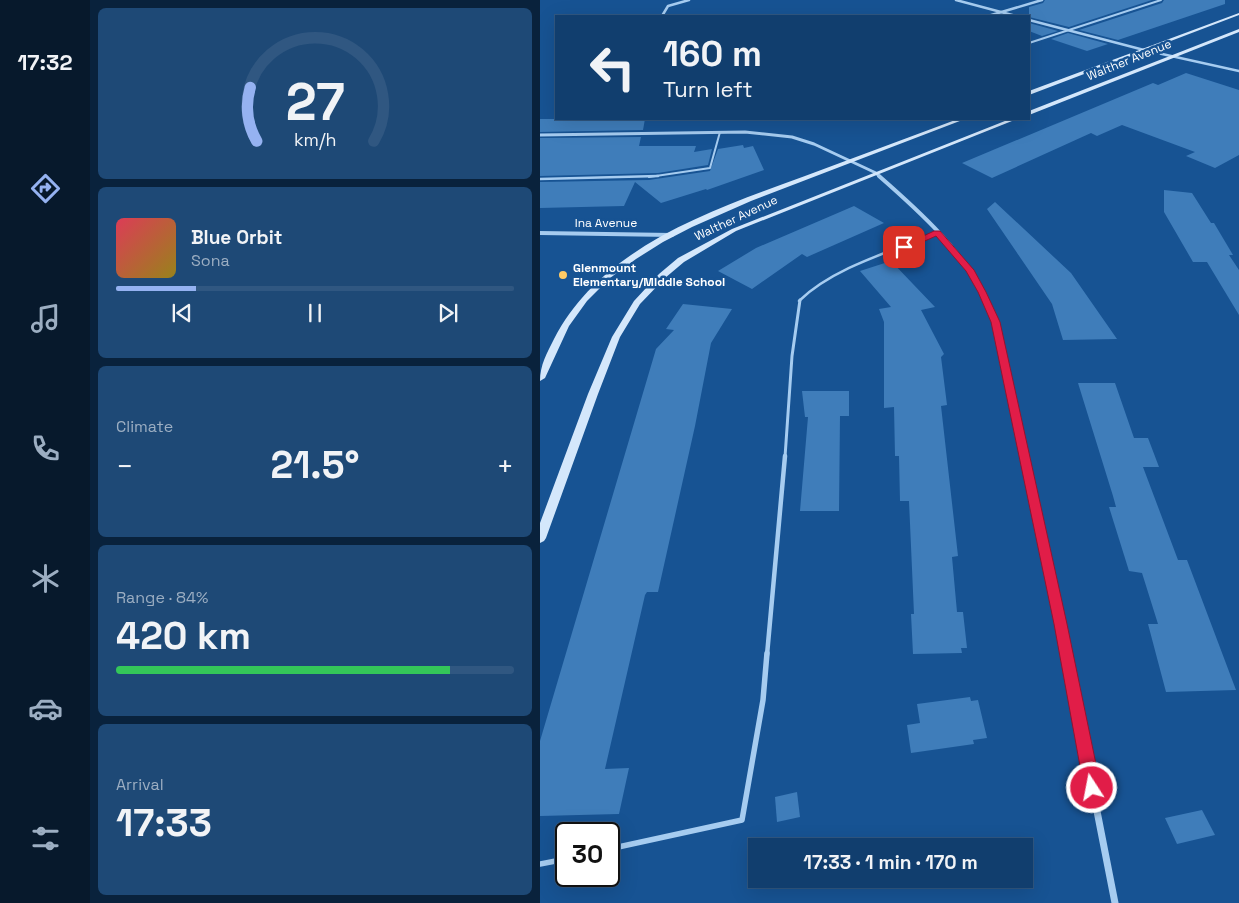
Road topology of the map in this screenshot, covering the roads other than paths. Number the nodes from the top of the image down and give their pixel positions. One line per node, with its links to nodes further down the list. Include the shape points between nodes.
1 (689, 0): 7 (street, via 668,6)
2 (956, 0): 5 (street)
3 (1042, 0): 5 (street)
4 (1161, 0): 11 (lane)
5 (1002, 12): 8 (street); 9 (street)
6 (1239, 14): 14 (main road, Walther Avenue)
7 (663, 15)
8 (992, 15)
9 (1012, 15)
10 (1030, 20): 11 (street)
11 (1066, 30): 13 (lane); 14 (street)
12 (1239, 30): 15 (main road, Walther Avenue)
13 (1030, 43)
14 (1144, 50): 15 (street); 17 (main road, Walther Avenue)
15 (1171, 56): 16 (street); 18 (main road, Walther Avenue)
16 (1239, 70)
17 (1030, 93)
18 (1030, 113)
19 (959, 120): 23 (main road, Walther Avenue)
20 (1011, 120): 24 (main road, Walther Avenue)
21 (720, 132): 22 (street); 23 (street, via 792,137); 25 (lane, via 710,168 648,177)
22 (540, 135)
23 (851, 161): 24 (street); 28 (main road, Walther Avenue, via 740,203)
24 (876, 173): 26 (street); 30 (main road, Walther Avenue, via 712,241 681,260 646,293 616,337)
25 (540, 179)
26 (937, 233): 31 (lane, via 822,283 799,301 763,700 742,820); 34 (street, via 970,270 995,322 1060,624)
27 (540, 234): 28 (street, Ina Avenue)
28 (672, 235): 29 (main road, Walther Avenue, via 638,255 583,300)
29 (540, 378)
30 (540, 538)
31 (620, 847)
32 (555, 861): 33 (lane)
33 (540, 864)
34 (1115, 903)

